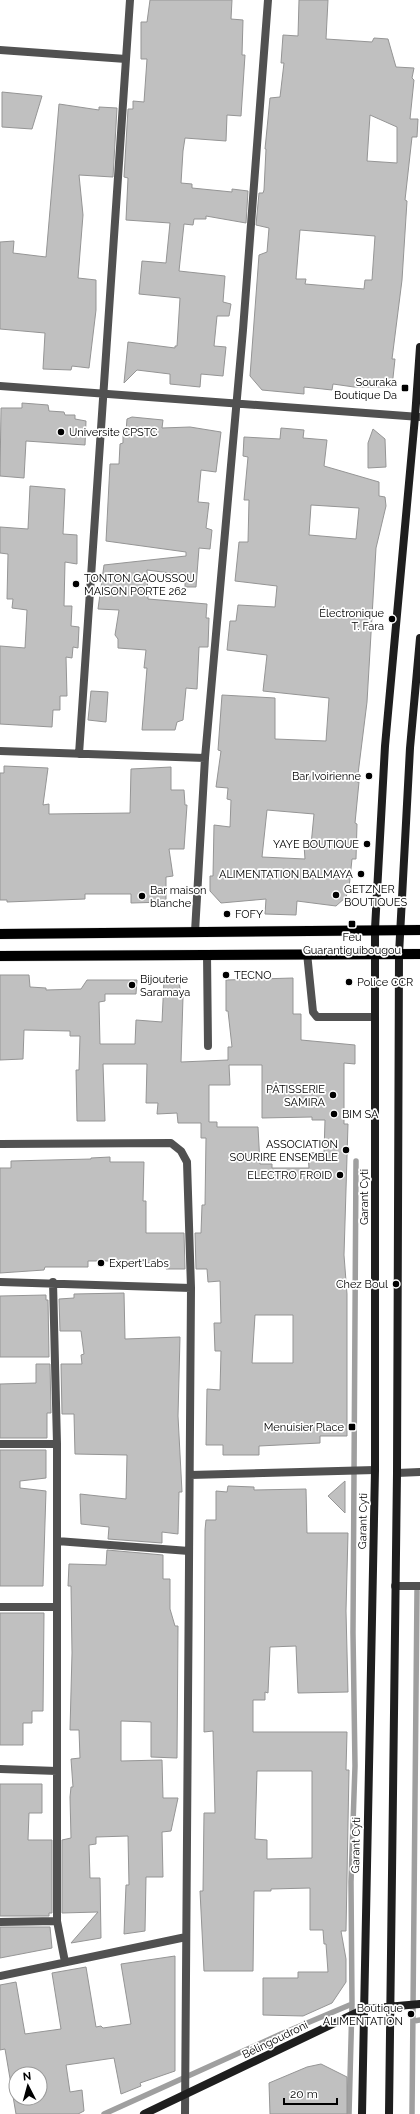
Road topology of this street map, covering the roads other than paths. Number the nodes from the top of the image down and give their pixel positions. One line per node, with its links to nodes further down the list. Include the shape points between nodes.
1 (130, 0): 4 (street)
2 (268, 0): 8 (street)
3 (0, 50): 4 (street)
4 (126, 59): 7 (street)
5 (420, 347): 9 (main road, Garant Cyti)
6 (0, 386): 7 (street)
7 (104, 394): 8 (street); 12 (street)
8 (237, 404): 9 (street); 13 (street)
9 (418, 417): 14 (main road, Garant Cyti, via 385,746)
10 (420, 638): 15 (main road, via 410,748)
11 (0, 751): 12 (street)
12 (79, 754): 13 (street)
13 (205, 758): 17 (street)
14 (375, 929): 15 (main road); 17 (main road); 20 (main road, Garant Cyti)
15 (399, 930): 16 (main road); 22 (main road)
16 (420, 930)
17 (195, 932): 18 (main road)
18 (0, 934)
19 (307, 953): 20 (main road); 21 (main road); 25 (street, via 313,1012 317,1017)
20 (374, 953): 22 (main road); 25 (main road, Garant Cyti)
21 (207, 954): 24 (main road); 26 (street)
22 (399, 954): 23 (main road); 35 (main road)
23 (420, 954)
24 (0, 956)
25 (374, 1017): 33 (main road, Garant Cyti)
26 (208, 1046)
27 (0, 1144): 30 (street, via 172,1143 181,1151 187,1162)
28 (0, 1282): 29 (street)
29 (53, 1282): 30 (street); 32 (street)
30 (191, 1288): 36 (street)
31 (0, 1444): 32 (street)
32 (57, 1444): 37 (street)
33 (375, 1470): 36 (street); 52 (main road, Garant Cyti)
34 (420, 1472): 35 (street)
35 (397, 1473): 39 (main road)
36 (190, 1474): 38 (street)
37 (57, 1541): 38 (street); 42 (street)
38 (189, 1551): 47 (street)
39 (396, 1586): 40 (street); 51 (main road)
40 (420, 1586)
41 (0, 1606): 42 (street)
42 (57, 1607): 44 (street)
43 (0, 1769): 44 (street)
44 (57, 1771): 45 (street)
45 (57, 1921): 46 (street); 48 (street)
46 (0, 1922)
47 (186, 1937): 48 (street); 53 (street)
48 (65, 1962): 49 (street)
49 (0, 1976)
50 (420, 2004): 51 (main road, Bélingoudroni)
51 (390, 2007): 52 (main road, Bélingoudroni); 57 (main road)
52 (364, 2009): 53 (main road, Bélingoudroni); 56 (main road, Garant Cyti)
53 (185, 2096): 54 (main road, Bélingoudroni); 55 (street)
54 (144, 2114)
55 (185, 2114)
56 (362, 2114)
57 (389, 2114)

